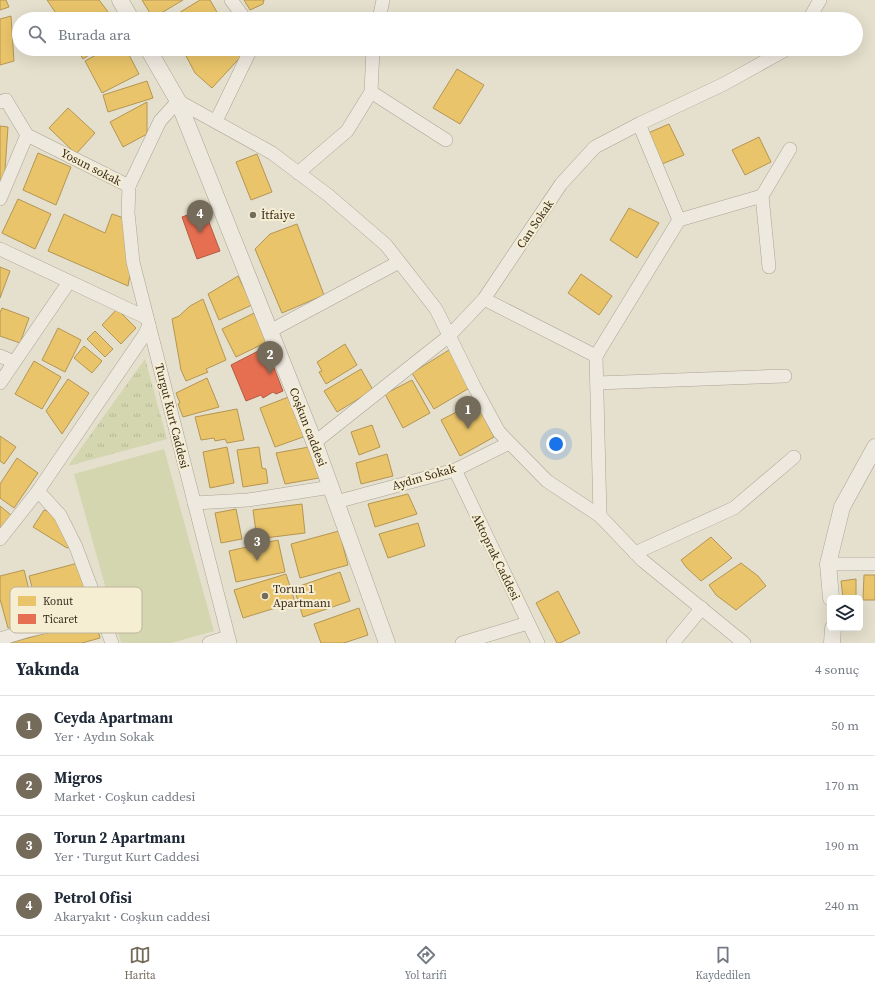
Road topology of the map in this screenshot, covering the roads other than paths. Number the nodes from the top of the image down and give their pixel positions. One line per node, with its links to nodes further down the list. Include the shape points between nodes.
1 (120, 0): 5 (street)
2 (231, 0): 6 (street)
3 (384, 0): 7 (street)
4 (820, 0): 8 (street)
5 (127, 12)
6 (240, 12)
7 (381, 12)
8 (813, 12)
9 (152, 56): 14 (street, Coşkun caddesi)
10 (248, 56): 16 (street)
11 (373, 56): 13 (street)
12 (774, 56): 17 (street, Can Sokak, via 724,84)
13 (371, 92): 19 (street); 21 (street, via 347,131)
14 (178, 101): 16 (street); 22 (street, Yosun sokak, via 160,121); 32 (street, Coşkun caddesi)
15 (0, 102): 18 (street, via 6,100)
16 (216, 121): 21 (street, via 272,154)
17 (639, 124): 25 (street); 30 (street, Can Sokak, via 596,147 561,184)
18 (27, 135): 22 (street, Yosun sokak); 24 (street)
19 (446, 140)
20 (790, 149): 23 (street)
21 (298, 173): 27 (street, via 386,245)
22 (129, 186): 31 (street, Turgut Kurt Caddesi, via 128,213 133,262)
23 (762, 196): 25 (street); 28 (street)
24 (0, 199)
25 (679, 220): 35 (street)
26 (0, 249): 29 (street)
27 (399, 262): 32 (street); 33 (street, via 436,309)
28 (769, 267)
29 (69, 282): 31 (street); 36 (street)
30 (484, 299): 33 (street, Can Sokak); 35 (street)
31 (148, 321): 45 (street, via 145,334); 47 (street, Turgut Kurt Caddesi)
32 (270, 331): 40 (street, Coşkun caddesi)
33 (449, 336): 40 (street, Can Sokak); 41 (street, via 499,432)
34 (0, 356): 36 (street)
35 (596, 356): 39 (street)
36 (14, 362): 38 (street)
37 (785, 376): 39 (street)
38 (0, 383)
39 (597, 384): 48 (street)
40 (314, 443): 46 (street, Coşkun caddesi)
41 (509, 443): 44 (street, Aydın Sokak); 48 (street, via 547,481)
42 (875, 447): 51 (street, via 842,507)
43 (794, 457): 50 (street, via 734,508)
44 (454, 470): 46 (street, Aydın Sokak); 56 (street, Aktoprak Caddesi)
45 (38, 491): 49 (street); 53 (street, via 60,515)
46 (333, 495): 47 (street, Aydın Sokak); 64 (street, Coşkun caddesi)
47 (194, 503): 61 (street, Turgut Kurt Caddesi)
48 (600, 516): 50 (street)
49 (0, 539)
50 (635, 553): 55 (street)
51 (828, 564): 52 (street); 54 (street)
52 (874, 565)
53 (92, 587)
54 (831, 595)
55 (702, 608): 67 (street); 68 (street)
56 (528, 623): 65 (street); 66 (street, Aktoprak Caddesi)
57 (833, 631): 69 (street)
58 (20, 633): 60 (street)
59 (109, 633): 62 (street)
60 (0, 639)
61 (229, 640): 63 (street)
62 (112, 643)
63 (209, 643)
64 (387, 643)
65 (462, 643)
66 (538, 643)
67 (674, 643)
68 (744, 643)
69 (832, 643)

